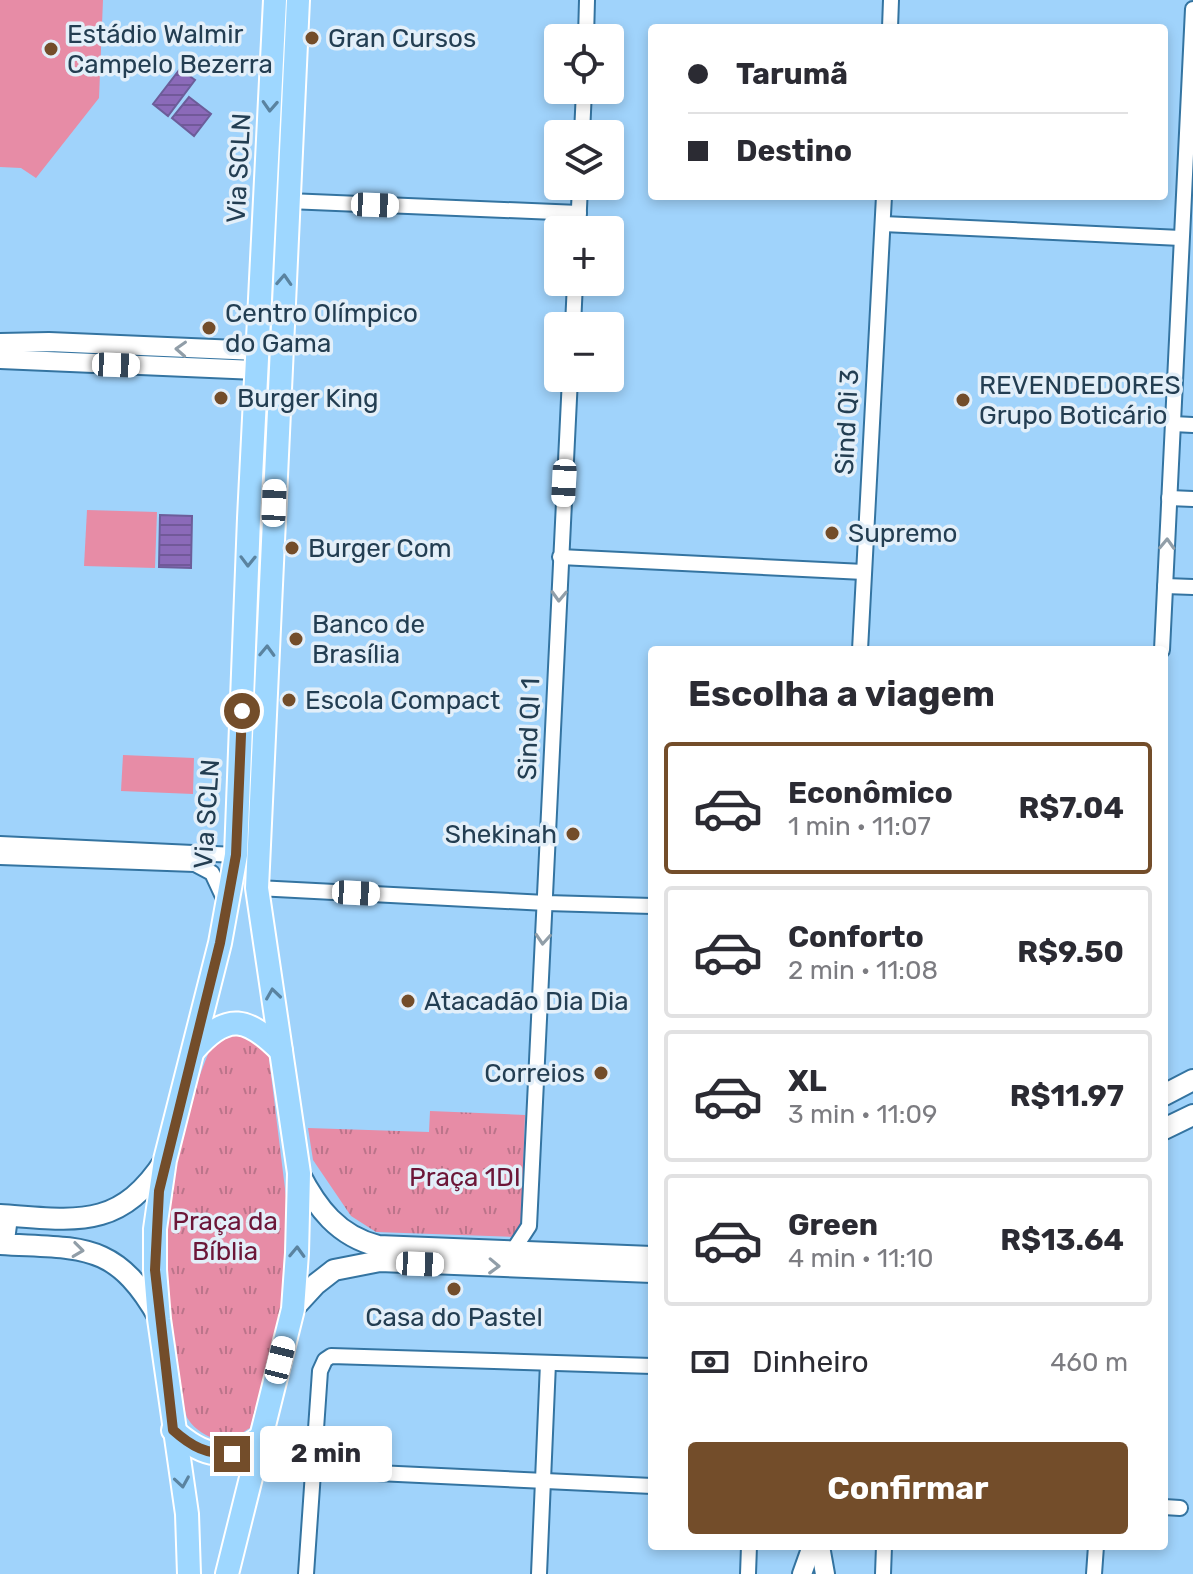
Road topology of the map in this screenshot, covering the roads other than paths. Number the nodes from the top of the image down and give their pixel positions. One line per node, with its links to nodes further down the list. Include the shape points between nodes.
1 (275, 0): 21 (main road, Via SCLN, one-way to 21)
2 (298, 0): 10 (main road, Via SCLN)
3 (587, 0): 6 (street)
4 (891, 0): 7 (street)
5 (1193, 9): 14 (street)
6 (586, 24)
7 (890, 24)
8 (579, 200): 11 (street)
9 (884, 200): 13 (street, Sind Qi 3)
10 (288, 201): 11 (street); 24 (main road, Via SCLN, one-way to 10)
11 (579, 213): 12 (street)
12 (579, 216)
13 (883, 224): 14 (street); 32 (street, Sind Qi 3)
14 (1181, 238): 15 (street)
15 (1187, 266): 18 (street)
16 (0, 343): 17 (street)
17 (118, 346): 21 (street, one-way to 17); 22 (street, via 122,357)
18 (1177, 349): 19 (street); 25 (street)
19 (1193, 350)
20 (0, 359): 22 (street)
21 (258, 361): 22 (street); 24 (main road, Via SCLN)
22 (116, 365)
23 (569, 392): 31 (street, Sind QI 1)
24 (268, 401): 27 (main road, Via SCLN); 28 (main road, Via SCLN)
25 (1173, 424): 26 (street); 29 (street)
26 (1193, 425)
27 (255, 428): 28 (main road, via 267,425); 38 (main road, Via SCLN, one-way to 38)
28 (278, 430): 40 (main road, Via SCLN, one-way to 28)
29 (1169, 498): 30 (street); 33 (street, one-way to 29)
30 (1193, 499)
31 (560, 557): 32 (street); 42 (street, Sind QI 1, one-way to 42)
32 (864, 572): 35 (street, Sind Qi 3)
33 (1165, 586): 34 (street); 36 (street)
34 (1193, 587)
35 (860, 646)
36 (1162, 646)
37 (0, 844): 38 (street)
38 (236, 855): 41 (main road, Via SCLN)
39 (0, 857): 41 (street, via 195,864 212,873)
40 (257, 888): 42 (street); 45 (main road, Via SCLN, one-way to 40)
41 (226, 903): 44 (main road, Via SCLN)
42 (546, 903): 43 (street); 53 (street, Sind QI 1, one-way to 53)
43 (648, 906)
44 (193, 1051): 45 (main road, via 205,1037 236,1023 260,1030); 50 (main road, Via SCLN)
45 (281, 1051): 51 (main road, Via SCLN)
46 (1193, 1080): 47 (main road)
47 (1168, 1093)
48 (1193, 1115): 49 (main road)
49 (1168, 1127)
50 (165, 1160): 52 (main road, via 141,1193 112,1211 60,1219); 60 (main road, Via SCLN, via 155,1229)
51 (299, 1173): 55 (main road, via 329,1220 362,1242 392,1248); 59 (main road, Via SCLN, one-way to 51)
52 (0, 1216): 54 (main road, via 6,1231)
53 (529, 1226): 55 (street); 56 (street)
54 (0, 1244): 60 (main road, one-way to 60, via 92,1252 112,1260 143,1290)
55 (514, 1249): 56 (main road)
56 (541, 1251): 57 (main road)
57 (648, 1257)
58 (648, 1272): 59 (main road, one-way to 58, via 334,1270 380,1261)
59 (293, 1309): 64 (main road, Via SCLN)
60 (159, 1319): 63 (main road, Via SCLN)
61 (548, 1363): 62 (street); 65 (street, via 331,1356 320,1371); 66 (street)
62 (648, 1366)
63 (173, 1430): 64 (main road, via 209,1454 232,1454); 75 (main road, Via SCLN, one-way to 75, via 187,1514)
64 (261, 1437): 76 (main road, Via SCLN)
65 (313, 1470): 66 (street); 77 (street)
66 (544, 1481): 67 (street); 78 (street)
67 (648, 1486)
68 (1168, 1507): 69 (street)
69 (1180, 1508)
70 (749, 1550): 79 (street)
71 (811, 1550): 80 (street)
72 (821, 1550): 81 (street)
73 (884, 1550): 82 (street)
74 (1096, 1550): 83 (street)
75 (189, 1574)
76 (227, 1574)
77 (306, 1574)
78 (539, 1574)
79 (748, 1574)
80 (802, 1574)
81 (825, 1574)
82 (883, 1574)
83 (1094, 1574)

